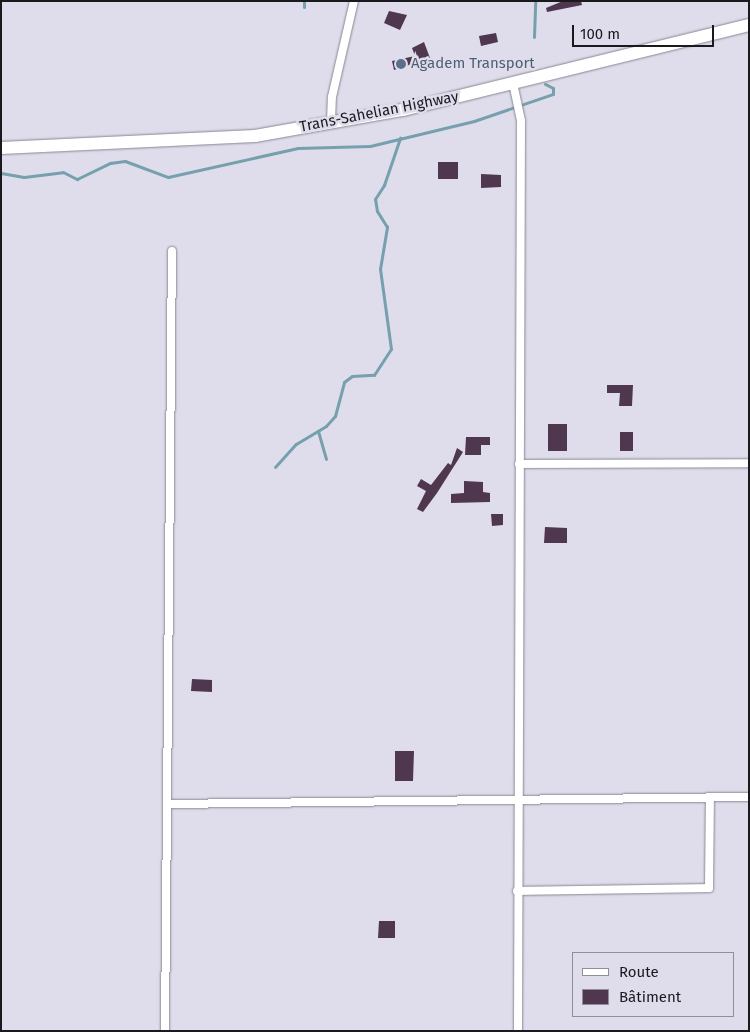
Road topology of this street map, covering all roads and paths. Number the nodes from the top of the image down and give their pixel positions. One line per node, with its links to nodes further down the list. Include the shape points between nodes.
1 (354, 1): 4 (street, via 332,97)
2 (749, 25): 3 (highway, Trans-Sahelian Highway)
3 (513, 83): 4 (highway, Trans-Sahelian Highway); 8 (street, via 521,121)
4 (332, 122): 5 (highway, Trans-Sahelian Highway, via 224,140)
5 (1, 148)
6 (172, 251): 12 (street)
7 (749, 463): 8 (street)
8 (519, 464): 9 (street)
9 (516, 797): 10 (street); 12 (street); 13 (street)
10 (710, 797): 11 (street); 13 (street, via 709,888)
11 (749, 797)
12 (167, 804): 14 (street)
13 (517, 891): 15 (street)
14 (165, 1031)
15 (518, 1031)

